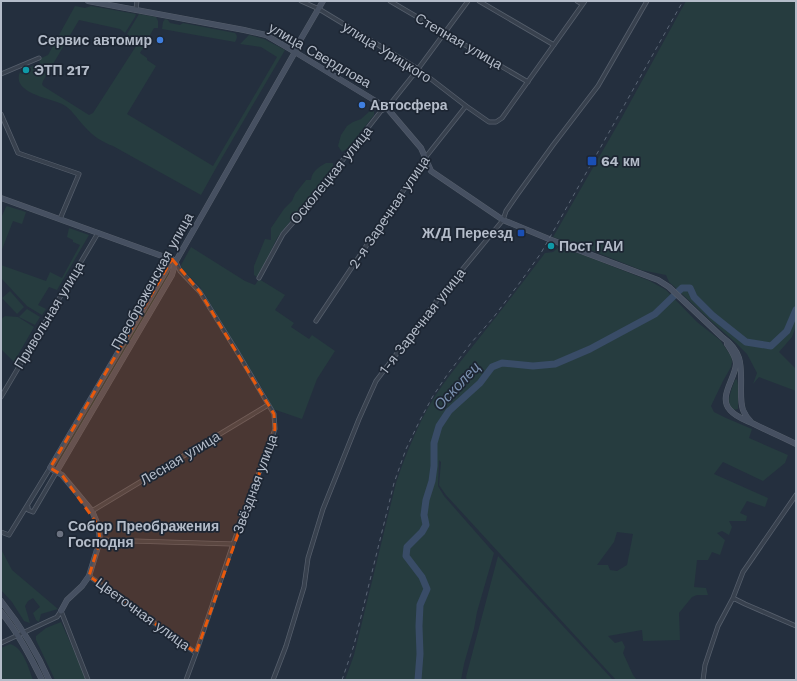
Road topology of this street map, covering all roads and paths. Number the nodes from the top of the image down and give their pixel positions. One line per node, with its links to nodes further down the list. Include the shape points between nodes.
1 (88, 1): 12 (main road, улица Свердлова)
2 (137, 1): 12 (street)
3 (301, 1): 11 (street, улица Урицкого)
4 (323, 1): 11 (main road, Преображенская улица)
5 (390, 1): 13 (street, Степная улица)
6 (468, 1): 13 (street, Осколецкая улица)
7 (479, 1): 14 (street)
8 (577, 1): 10 (street)
9 (647, 1): 26 (street, 1-я Заречная улица, via 598,86 517,195)
10 (583, 2): 14 (street)
11 (319, 9): 15 (main road, Преображенская улица); 17 (street, улица Урицкого)
12 (136, 10): 15 (main road, улица Свердлова, via 266,35)
13 (445, 33): 17 (street, Осколецкая улица); 19 (street, Степная улица)
14 (554, 45): 19 (street)
15 (295, 52): 21 (main road, улица Свердлова); 28 (main road, Преображенская улица)
16 (39, 58): 18 (street)
17 (418, 69): 20 (street, улица Урицкого); 21 (street, Осколецкая улица)
18 (1, 74)
19 (528, 82): 20 (street, улица Урицкого, via 502,118 496,122 489,122)
20 (466, 106): 23 (street, 2-я Заречная улица)
21 (387, 108): 23 (main road, улица Свердлова, via 421,148); 29 (street, Осколецкая улица, via 283,234)
22 (1, 114): 25 (street, via 18,153 79,174)
23 (426, 158): 26 (main road, улица Свердлова, via 431,171); 30 (street, 2-я Заречная улица)
24 (1, 198): 25 (main road)
25 (60, 219): 27 (main road)
26 (503, 220): 31 (main road, улица Свердлова, via 658,280 669,287); 58 (street, 1-я Заречная улица, via 438,299 376,381 323,509 308,558 304,586)
27 (98, 233): 28 (main road); 32 (street, Привольная улица)
28 (174, 260): 33 (street, Звёздная улица, via 180,271 200,292); 36 (main road, Преображенская улица); 37 (main road, Преображенская улица, via 172,274)
29 (259, 278)
30 (316, 321)
31 (722, 337): 34 (main road, улица Свердлова, via 733,346 739,358 743,409); 34 (main road, улица Свердлова, via 731,349 736,364 726,403 734,414)
32 (1, 397)
33 (268, 405): 40 (street, Лесная улица); 43 (street, Звёздная улица, via 274,414 275,429)
34 (752, 423): 35 (main road, улица Свердлова)
35 (796, 444)
36 (50, 468): 37 (main road); 39 (street, Преображенская улица)
37 (57, 471): 39 (street, Преображенская улица, via 33,512 28,510); 40 (main road)
38 (796, 495): 45 (street, via 743,572)
39 (28, 506): 41 (street, Преображенская улица, via 10,535)
40 (92, 512): 42 (main road, via 98,525)
41 (1, 532)
42 (100, 540): 43 (street); 44 (main road)
43 (233, 544): 53 (street, Звёздная улица)
44 (89, 576): 47 (main road, via 67,600); 53 (street, Цветочная улица)
45 (733, 598): 49 (street); 59 (street, via 718,626 705,665)
46 (1, 601): 50 (main road)
47 (61, 611): 50 (street, via 57,617); 56 (street)
48 (1, 612): 51 (main road)
49 (796, 626)
50 (23, 632): 51 (street); 55 (main road)
51 (18, 635): 52 (street); 54 (main road)
52 (1, 643)
53 (196, 653): 57 (street, Звёздная улица)
54 (42, 680)
55 (49, 680)
56 (88, 680)
57 (186, 680)
58 (273, 680)
59 (703, 680)

